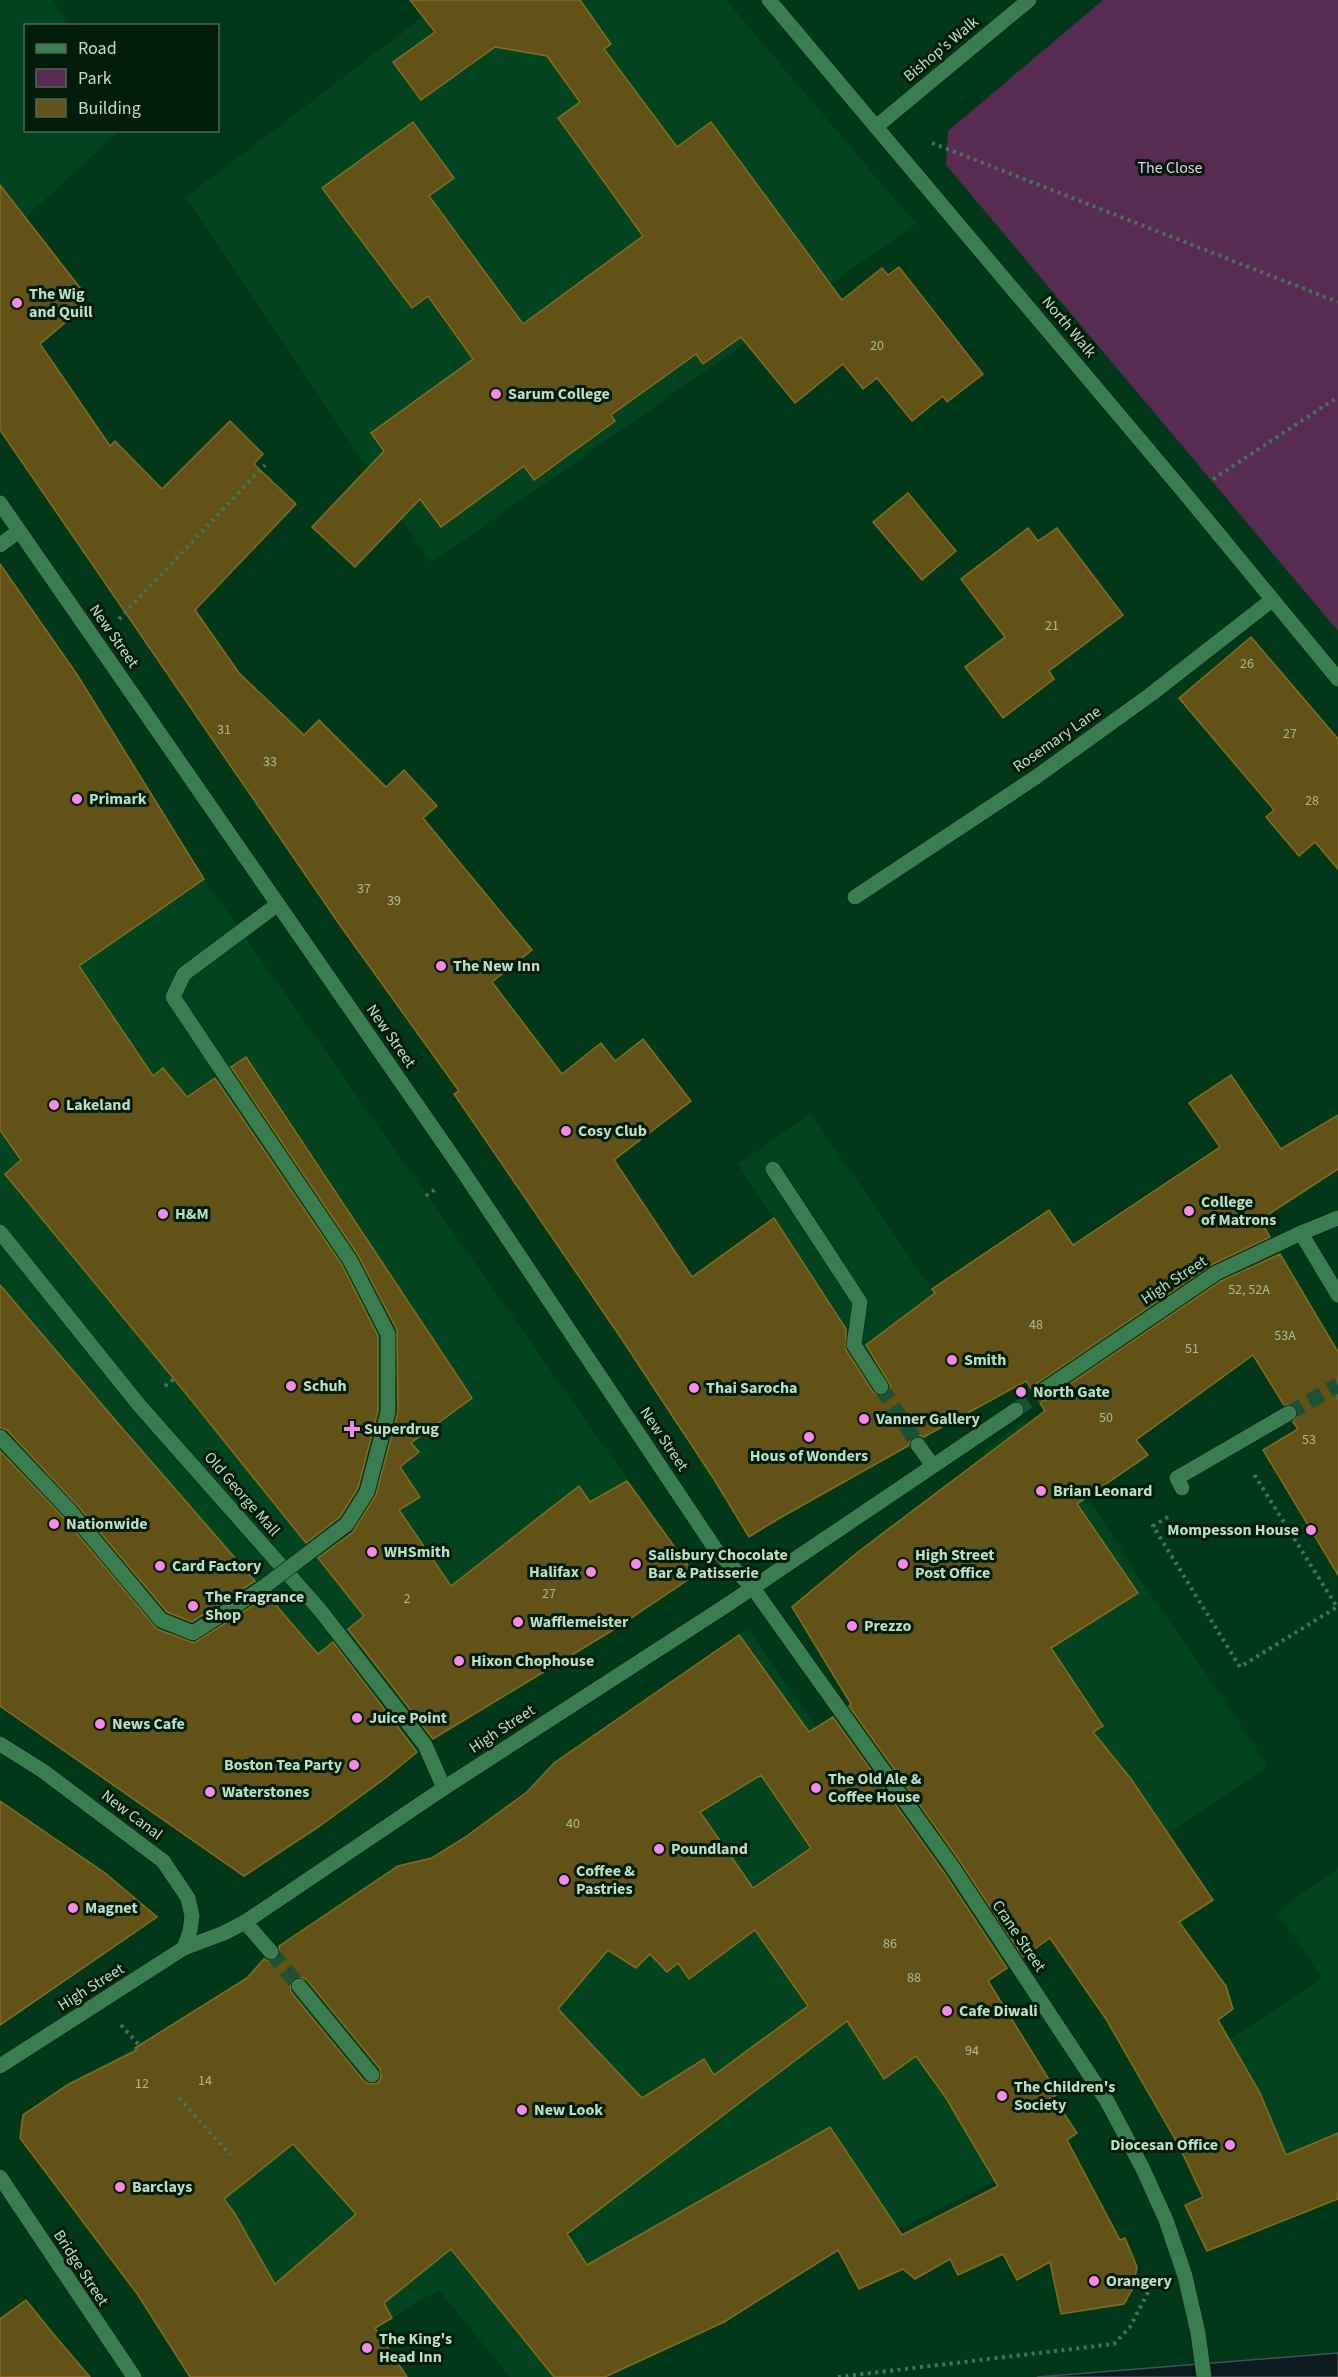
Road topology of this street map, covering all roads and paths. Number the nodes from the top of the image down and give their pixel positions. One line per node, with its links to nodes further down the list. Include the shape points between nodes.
1 (769, 0): 3 (street, North Walk)
2 (1029, 0): 3 (street, Bishop's Walk)
3 (877, 126): 8 (street, North Walk)
4 (927, 141): 5 (path)
5 (1338, 302)
6 (1338, 397): 8 (path)
7 (265, 465): 13 (path)
8 (1188, 497): 12 (street, North Walk)
9 (0, 503): 10 (street, New Street)
10 (19, 531): 11 (street); 13 (street, New Street)
11 (0, 545)
12 (1272, 600): 14 (street, North Walk); 15 (street, Rosemary Lane, via 1036,777)
13 (97, 643): 16 (street, New Street)
14 (1338, 679)
15 (855, 897)
16 (278, 904): 26 (street, bridge, via 184,974 173,997 350,1260 387,1334 388,1412 367,1492 347,1524 261,1589 193,1633 161,1620 70,1511); 32 (street, New Street, via 462,1170 716,1550)
17 (773, 1169): 22 (street, via 860,1302 854,1345)
18 (1338, 1218): 20 (street, High Street)
19 (0, 1232): 34 (street, Old George Mall, via 139,1405 320,1610 425,1745)
20 (1301, 1233): 21 (street); 23 (street, High Street, via 1216,1273)
21 (1338, 1295)
22 (880, 1388)
23 (1041, 1392)
24 (1016, 1410): 28 (street, High Street)
25 (1288, 1413): 30 (street, via 1177,1478)
26 (0, 1437)
27 (918, 1444): 28 (street)
28 (933, 1466): 32 (street, High Street)
29 (1251, 1469): 31 (path, via 1336,1608 1240,1667)
30 (1182, 1488)
31 (1153, 1526)
32 (753, 1588): 34 (street, High Street); 44 (street, Crane Street, via 951,1865 1107,2100 1166,2220)
33 (0, 1744): 36 (street, New Canal, via 43,1771 163,1861 188,1898 192,1916)
34 (444, 1788): 35 (street, High Street)
35 (245, 1922): 36 (street, High Street); 37 (street)
36 (184, 1948): 39 (street, High Street)
37 (271, 1952)
38 (299, 1986): 40 (street)
39 (0, 2066)
40 (372, 2075)
41 (179, 2098): 42 (path)
42 (230, 2155)
43 (0, 2177): 45 (street, Bridge Street)
44 (1185, 2276): 46 (path, via 1154,2281 1130,2327 1114,2344); 47 (street, Crane Street)
45 (134, 2377)
46 (838, 2377)
47 (1204, 2377)

